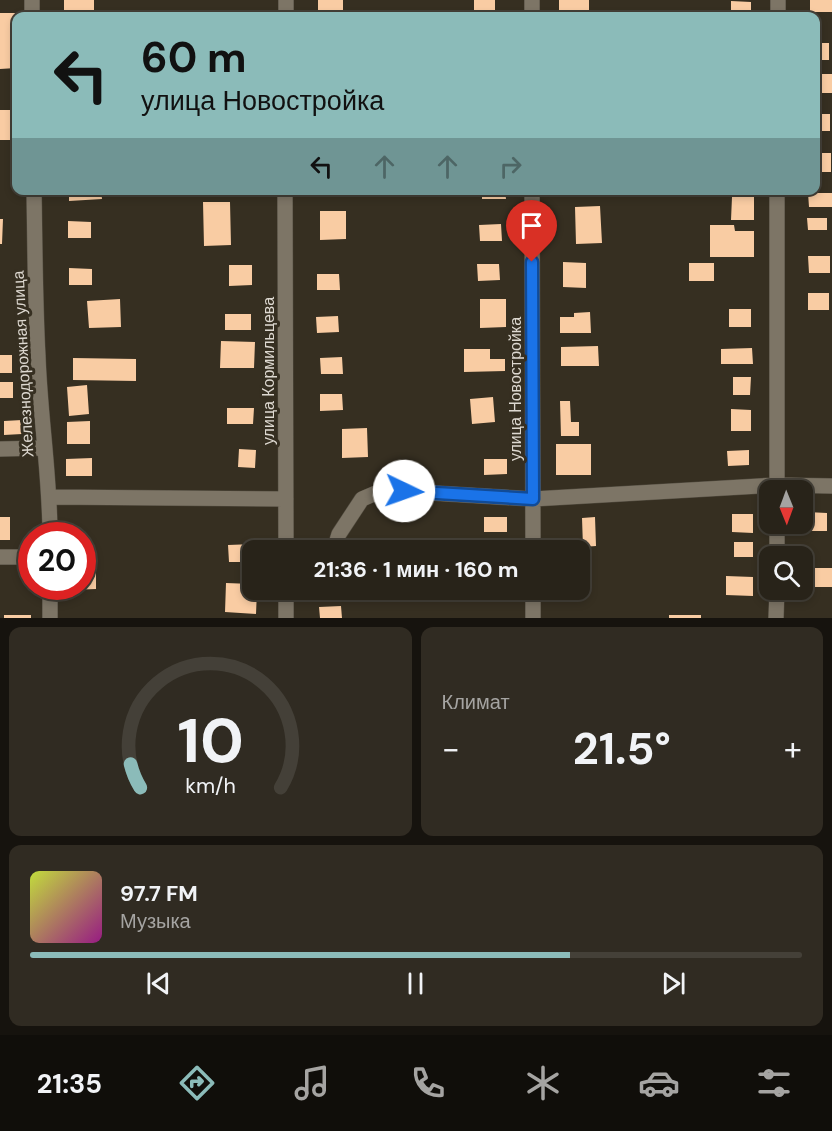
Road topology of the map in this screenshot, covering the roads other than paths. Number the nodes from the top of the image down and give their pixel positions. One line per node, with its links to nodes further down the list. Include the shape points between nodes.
1 (34, 195): 5 (street, Железнодорожная улица)
2 (285, 195): 12 (street, улица Кормильцева)
3 (532, 195): 13 (street, улица Новостройка)
4 (777, 195): 7 (street)
5 (44, 448): 6 (street); 11 (street, Железнодорожная улица)
6 (0, 449)
7 (777, 480)
8 (832, 486): 9 (street)
9 (813, 487)
10 (759, 489): 13 (street)
11 (50, 497): 12 (street); 14 (street, Железнодорожная улица)
12 (286, 499): 15 (street, улица Кормильцева)
13 (533, 499): 16 (street, via 383,490 362,499); 17 (street, улица Новостройка)
14 (50, 522)
15 (286, 540)
16 (337, 540)
17 (533, 540)
18 (0, 557): 19 (street)
19 (18, 557)
20 (50, 600): 24 (street)
21 (286, 600): 25 (street)
22 (533, 600): 26 (street)
23 (777, 600): 27 (street)
24 (51, 618)
25 (286, 618)
26 (533, 618)
27 (776, 618)

